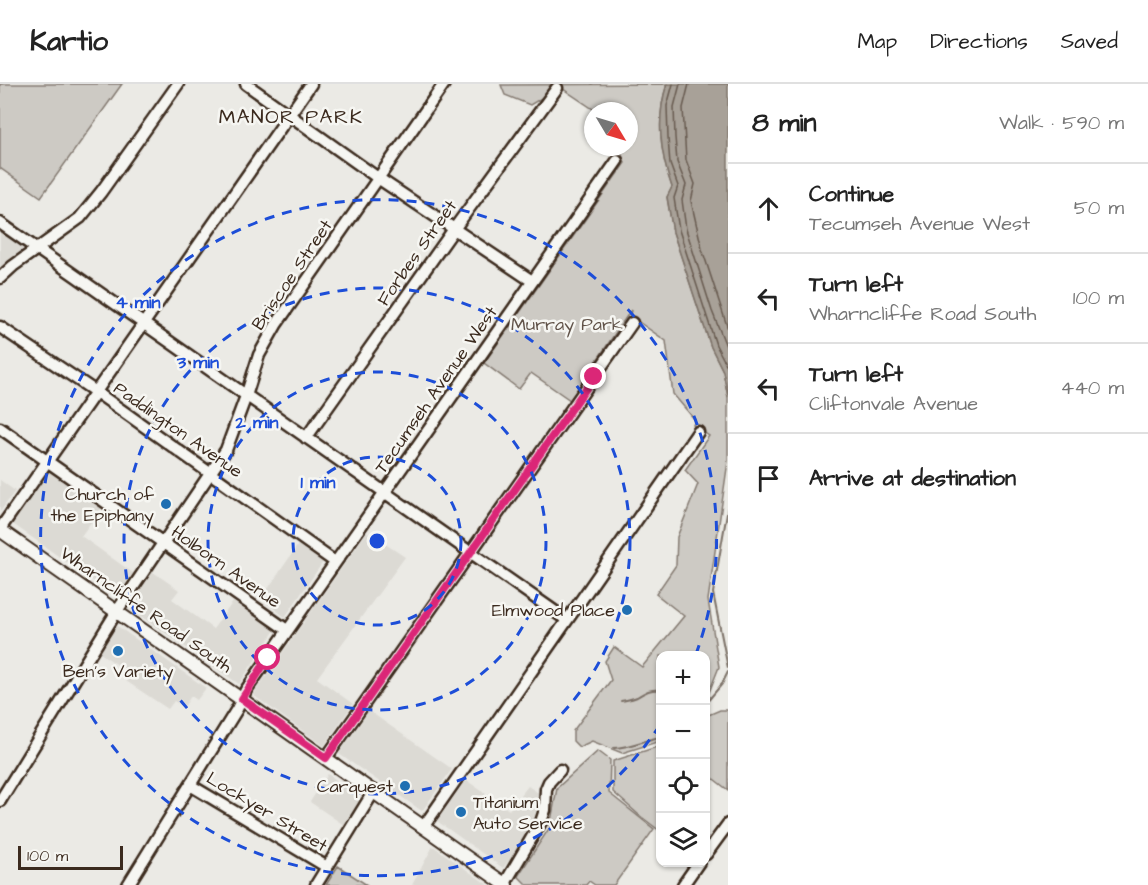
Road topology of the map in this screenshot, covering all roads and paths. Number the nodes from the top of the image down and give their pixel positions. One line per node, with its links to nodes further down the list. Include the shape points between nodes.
1 (177, 84): 11 (street, via 92,205)
2 (246, 84): 6 (street)
3 (311, 84): 6 (street)
4 (444, 84): 8 (street, Briscoe Street)
5 (557, 88): 10 (street, Forbes Street)
6 (290, 115): 8 (street); 14 (street)
7 (617, 160): 13 (street, Tecumseh Avenue West)
8 (378, 178): 10 (street); 18 (street, Briscoe Street, via 276,325 259,355)
9 (0, 223): 11 (street)
10 (454, 229): 13 (street); 21 (street, Forbes Street)
11 (37, 249): 12 (street); 14 (street)
12 (0, 278)
13 (532, 282): 24 (street, Tecumseh Avenue West)
14 (144, 323): 17 (street); 18 (street)
15 (632, 323): 27 (street)
16 (0, 327): 17 (street, Paddington Avenue)
17 (96, 392): 22 (street); 23 (street, Paddington Avenue)
18 (246, 396): 21 (street); 23 (street, Briscoe Street, via 226,450)
19 (0, 428): 22 (street, Holborn Avenue)
20 (698, 432): 30 (street)
21 (306, 438): 24 (street)
22 (47, 461): 25 (street); 26 (street, Holborn Avenue)
23 (211, 474): 26 (street, Briscoe Street); 28 (street, Paddington Avenue)
24 (384, 493): 27 (street); 28 (street, Tecumseh Avenue West)
25 (0, 530): 29 (main road, Wharncliffe Road South)
26 (164, 544): 29 (street, Briscoe Street); 31 (street, Holborn Avenue)
27 (471, 552): 30 (street); 33 (street)
28 (335, 562): 31 (street, Tecumseh Avenue West)
29 (117, 612): 32 (main road, Wharncliffe Road South); 37 (street, Briscoe Street)
30 (567, 620): 39 (street)
31 (287, 630): 32 (street, Tecumseh Avenue West)
32 (242, 699): 33 (main road, Wharncliffe Road South); 35 (street, Tecumseh Avenue West)
33 (326, 758): 36 (main road, Wharncliffe Road South)
34 (560, 770): 45 (street, via 546,789 541,822)
35 (190, 785): 41 (street, Lockyer Street); 43 (street, Tecumseh Avenue West)
36 (374, 791): 39 (main road, Wharncliffe Road South); 41 (street)
37 (0, 801)
38 (728, 824): 40 (street)
39 (424, 826): 45 (main road, Wharncliffe Road South)
40 (710, 847)
41 (327, 867): 44 (street)
42 (696, 867): 46 (street)
43 (128, 885)
44 (316, 885)
45 (505, 885)
46 (683, 885)

